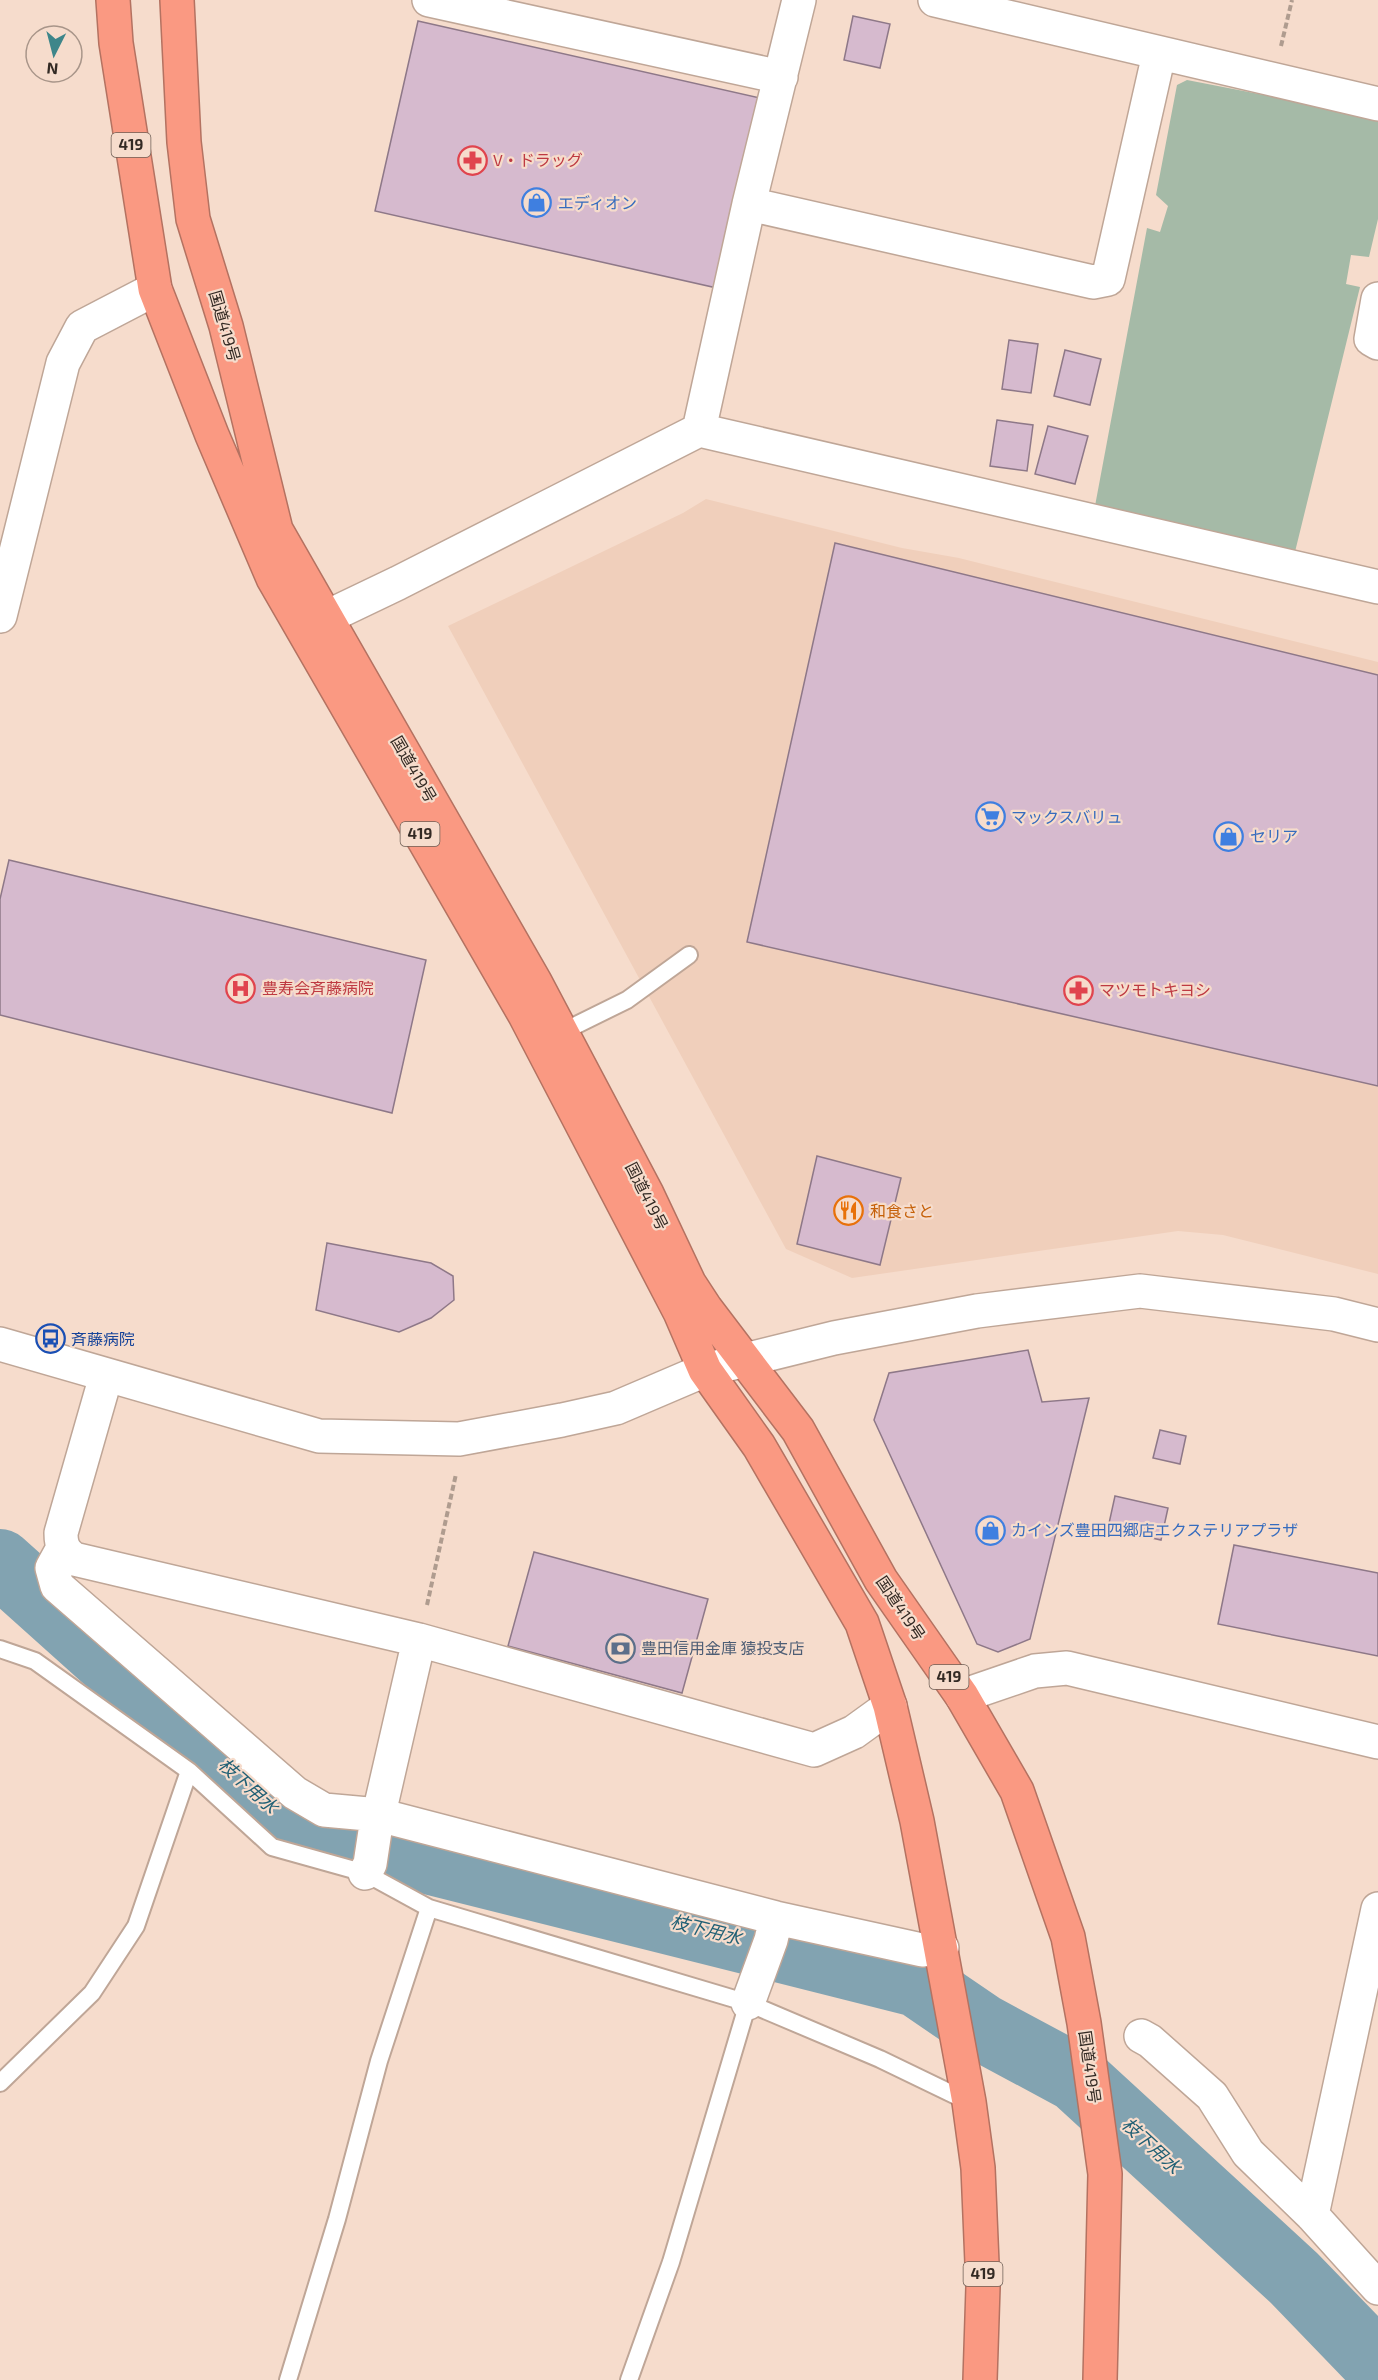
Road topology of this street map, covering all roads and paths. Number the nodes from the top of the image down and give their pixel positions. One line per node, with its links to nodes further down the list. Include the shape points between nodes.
1 (113, 0): 12 (highway, 国道419号 / 419, via 116,43)
2 (177, 0): 18 (highway, 国道419号 / 419, via 184,142 193,219 226,326 276,530)
3 (429, 0): 8 (street)
4 (799, 0): 8 (street)
5 (935, 0): 7 (street)
6 (1292, 0): 9 (path)
7 (1159, 54): 9 (street); 11 (street, via 1108,279 1093,282)
8 (781, 77): 11 (street)
9 (1273, 79): 10 (street)
10 (1378, 104)
11 (749, 204): 15 (street)
12 (156, 289): 17 (street, via 82,327 72,343 63,363); 24 (highway, 国道419号 / 419, via 273,578 525,1016 680,1312)
13 (1378, 299): 14 (street, via 1371,339)
14 (1378, 343)
15 (699, 430): 16 (street); 18 (street)
16 (1378, 587)
17 (0, 616)
18 (327, 616): 20 (highway, 国道419号 / 419, via 535,982)
19 (689, 955): 20 (lane, via 627,1000)
20 (560, 1033): 23 (highway, 国道419号 / 419, via 647,1194 689,1282)
21 (1378, 1325): 23 (street, via 1334,1314 1140,1291 977,1311 834,1338)
22 (0, 1344): 25 (street)
23 (746, 1360): 24 (street); 30 (highway, 国道419号 / 419, via 798,1430 881,1580)
24 (705, 1370): 26 (street, via 616,1408); 31 (highway, 国道419号 / 419, via 759,1446 862,1623)
25 (106, 1376): 26 (street, via 319,1436); 27 (street, via 61,1533)
26 (459, 1439): 28 (path, via 455,1478)
27 (63, 1548): 28 (street, via 74,1559); 34 (street, via 52,1568 57,1586 295,1793 324,1810)
28 (419, 1640): 31 (street, via 814,1750 854,1732); 34 (street)
29 (0, 1649): 33 (lane, via 35,1661)
30 (962, 1696): 32 (street, via 1035,1671 1067,1668); 49 (highway, 国道419号 / 419, via 1017,1791 1068,1937 1105,2174)
31 (890, 1706): 39 (highway, 国道419号 / 419)
32 (1378, 1742)
33 (189, 1771): 35 (lane, via 272,1847); 42 (lane, via 136,1926 92,1993)
34 (377, 1823): 35 (street); 38 (street)
35 (367, 1869): 36 (lane)
36 (429, 1908): 40 (lane); 46 (lane, via 379,2061)
37 (1378, 1909): 44 (street)
38 (774, 1929): 39 (street, via 922,1950); 40 (street)
39 (942, 1948): 43 (highway, 国道419号 / 419)
40 (752, 1994): 43 (lane); 47 (lane, via 671,2262)
41 (1141, 2036): 44 (street, via 1212,2096 1248,2153)
42 (0, 2083)
43 (969, 2102): 48 (highway, 国道419号 / 419, via 978,2168 983,2275)
44 (1312, 2215): 45 (street)
45 (1378, 2288)
46 (288, 2380)
47 (629, 2380)
48 (980, 2380)
49 (1100, 2380)

